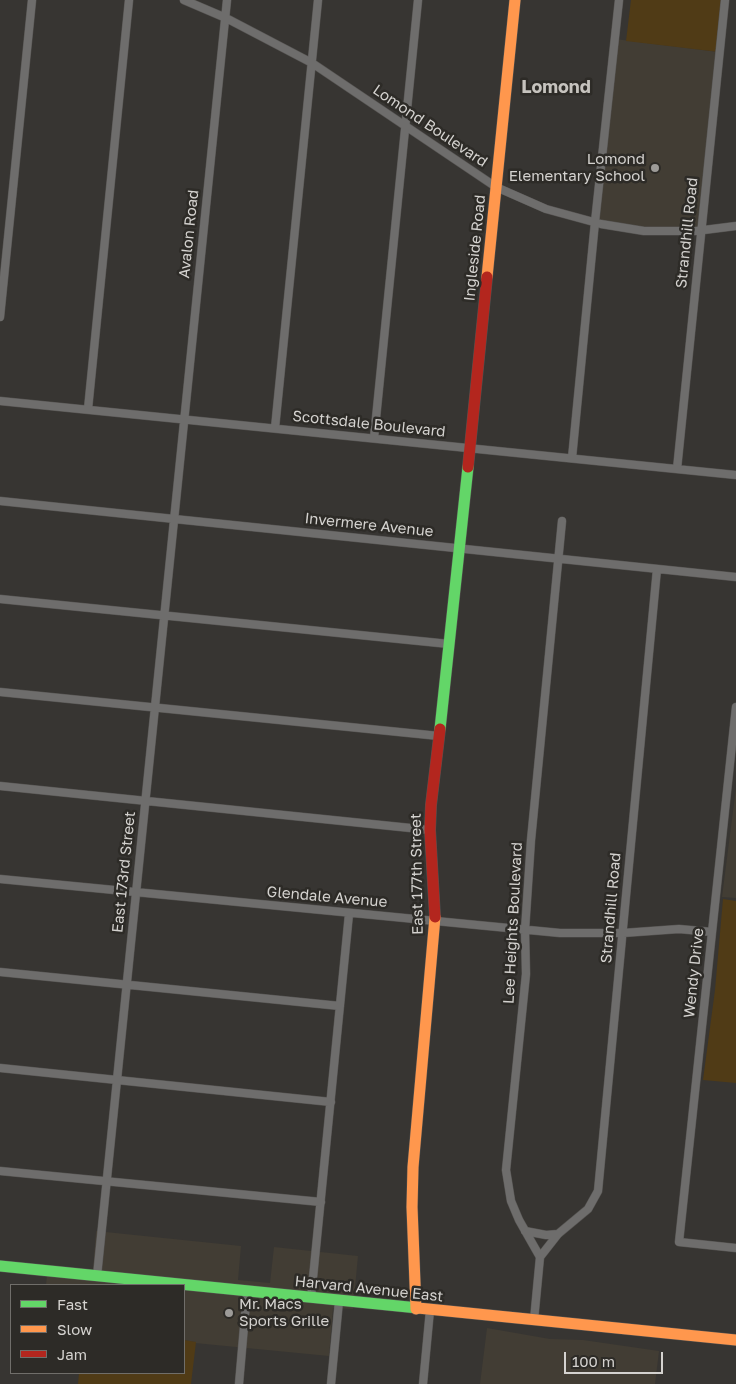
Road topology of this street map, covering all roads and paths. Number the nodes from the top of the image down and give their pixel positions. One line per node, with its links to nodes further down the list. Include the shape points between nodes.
1 (32, 0): 17 (street)
2 (129, 0): 19 (street)
3 (184, 0): 10 (street, Lomond Boulevard)
4 (227, 0): 10 (street, Avalon Road)
5 (318, 0): 11 (street)
6 (418, 0): 12 (street)
7 (515, 0): 13 (street, Ingleside Road)
8 (619, 0): 14 (street)
9 (724, 0): 16 (street, Strandhill Road)
10 (226, 18): 11 (street, Lomond Boulevard); 20 (street, Avalon Road)
11 (312, 63): 12 (street, Lomond Boulevard); 21 (street)
12 (406, 127): 13 (street, Lomond Boulevard); 22 (street)
13 (496, 188): 14 (street, Lomond Boulevard, via 546,209); 23 (street, Ingleside Road)
14 (595, 222): 16 (street, Lomond Boulevard, via 644,231); 24 (street)
15 (736, 226): 16 (street, Lomond Boulevard)
16 (701, 230): 25 (street, Strandhill Road)
17 (0, 317)
18 (0, 401): 19 (street, Scottsdale Boulevard)
19 (88, 409): 20 (street, Scottsdale Boulevard)
20 (183, 419): 21 (street, Scottsdale Boulevard); 26 (street, Avalon Road)
21 (275, 428): 22 (street, Scottsdale Boulevard)
22 (374, 438): 23 (street, Scottsdale Boulevard)
23 (470, 449): 24 (street, Scottsdale Boulevard); 28 (street, Ingleside Road)
24 (572, 458): 25 (street, Scottsdale Boulevard)
25 (677, 469): 27 (street, Scottsdale Boulevard)
26 (178, 472): 30 (street, East 173rd Street)
27 (736, 475)
28 (465, 499): 32 (street, East 177th Street)
29 (0, 501): 30 (street, Invermere Avenue)
30 (174, 520): 32 (street, Invermere Avenue); 37 (street, East 173rd Street)
31 (562, 521): 33 (street, Lee Heights Boulevard)
32 (460, 548): 33 (street, Invermere Avenue); 38 (street, East 177th Street)
33 (559, 559): 34 (street, Invermere Avenue); 51 (street, Lee Heights Boulevard)
34 (657, 569): 35 (street, Invermere Avenue); 53 (street, Strandhill Road)
35 (736, 577)
36 (0, 599): 37 (street)
37 (164, 615): 38 (street); 41 (street, East 173rd Street)
38 (449, 644): 42 (street, East 177th Street)
39 (0, 692): 41 (street)
40 (736, 707): 43 (street, Wendy Drive)
41 (154, 708): 42 (street); 45 (street, East 173rd Street)
42 (439, 736): 46 (street, East 177th Street)
43 (733, 767): 52 (street, Wendy Drive)
44 (0, 786): 45 (street)
45 (146, 800): 46 (street); 48 (street, East 173rd Street)
46 (430, 830): 50 (street, East 177th Street)
47 (0, 879): 48 (street, Glendale Avenue)
48 (136, 892): 49 (street, Glendale Avenue); 55 (street, East 173rd Street)
49 (349, 914): 50 (street, Glendale Avenue); 56 (street)
50 (435, 921): 51 (street, Glendale Avenue); 74 (street, East 177th Street, via 413,1167)
51 (525, 930): 53 (street, Glendale Avenue); 63 (street, Lee Heights Boulevard, via 526,974 506,1170 511,1201)
52 (712, 932): 53 (street, Glendale Avenue, via 680,929); 65 (street, Wendy Drive, via 679,1242)
53 (622, 933): 64 (street, Strandhill Road, via 598,1191 588,1209)
54 (0, 972): 55 (street)
55 (126, 984): 56 (street); 58 (street, East 173rd Street)
56 (340, 1006): 59 (street)
57 (0, 1068): 58 (street)
58 (117, 1080): 59 (street); 61 (street, East 173rd Street)
59 (331, 1102): 62 (street)
60 (0, 1171): 61 (street)
61 (107, 1182): 62 (street); 68 (street, East 173rd Street)
62 (321, 1202): 72 (street)
63 (526, 1231): 64 (street); 66 (street, Lee Heights Boulevard)
64 (558, 1234): 66 (street, Strandhill Road)
65 (736, 1248)
66 (540, 1257): 76 (street)
67 (0, 1266): 68 (street, Harvard Avenue East)
68 (97, 1276): 69 (street, Harvard Avenue East)
69 (172, 1284)
70 (185, 1285): 71 (street, Harvard Avenue East)
71 (248, 1292): 72 (street, Harvard Avenue East); 78 (street)
72 (311, 1298): 73 (street, Harvard Avenue East)
73 (339, 1301): 74 (street, Harvard Avenue East); 79 (street)
74 (416, 1308): 75 (street, Harvard Avenue East)
75 (430, 1310): 76 (street, Harvard Avenue East); 80 (street)
76 (534, 1320): 77 (street, Harvard Avenue East)
77 (736, 1340)
78 (238, 1384)
79 (331, 1384)
80 (423, 1384)

